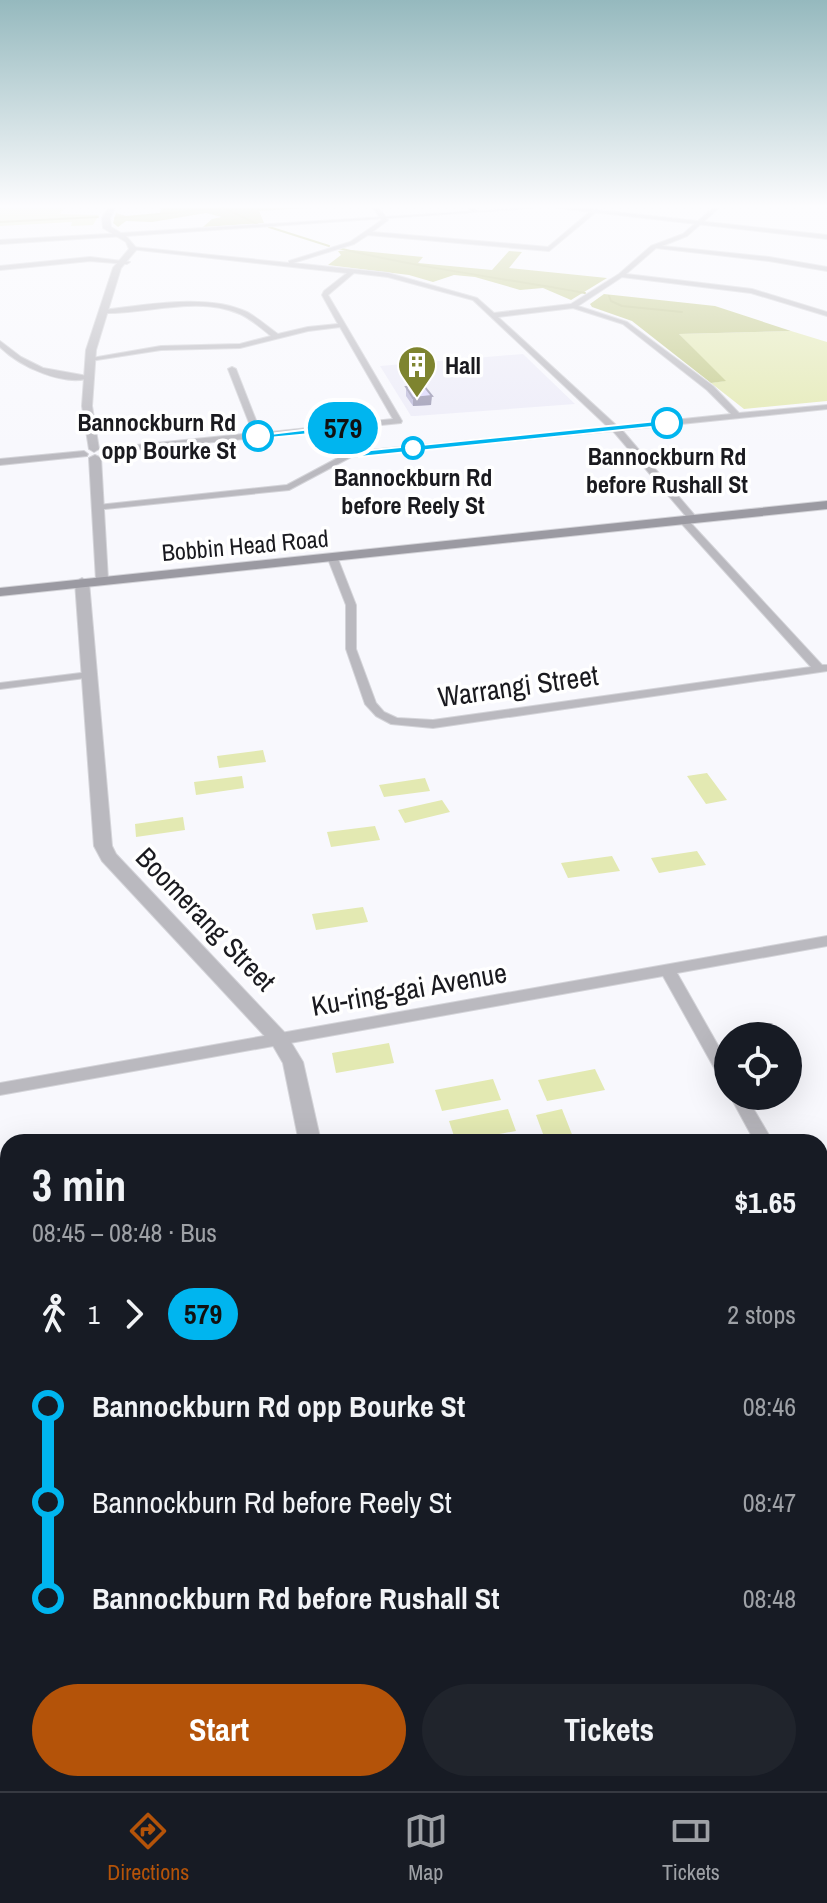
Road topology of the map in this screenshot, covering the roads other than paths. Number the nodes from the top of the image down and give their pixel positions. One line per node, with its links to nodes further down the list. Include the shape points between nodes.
1 (110, 292): 7 (street)
2 (327, 292): 10 (street)
3 (453, 292): 9 (street, via 469,296)
4 (595, 292): 6 (street)
5 (754, 292): 8 (street)
6 (573, 306): 9 (street); 17 (street, via 625,323 710,388)
7 (103, 312): 11 (street, via 214,306 241,311); 13 (street)
8 (827, 314)
9 (494, 315): 19 (street)
10 (344, 325): 11 (street); 18 (street, via 398,421)
11 (275, 336): 13 (street, via 231,347 161,348)
12 (0, 343): 15 (street, via 46,372)
13 (90, 359): 15 (street)
14 (232, 369): 20 (street)
15 (89, 377): 21 (street, via 87,406)
16 (827, 407): 17 (street)
17 (737, 416): 19 (street)
18 (344, 428): 20 (street); 22 (street)
19 (612, 428): 22 (street); 26 (street)
20 (258, 436): 21 (street)
21 (95, 453): 23 (street); 25 (street)
22 (359, 454): 25 (street, via 341,457 289,487)
23 (0, 462)
24 (827, 505): 26 (main road, Bobbin Head Road)
25 (98, 508): 28 (street)
26 (689, 520): 27 (main road, Bobbin Head Road); 31 (street)
27 (333, 559): 28 (main road, Bobbin Head Road); 31 (street, Warrangi Street, via 351,605 351,649 371,704 395,721 433,724)
28 (102, 580): 29 (main road, Bobbin Head Road)
29 (82, 582): 30 (main road, Bobbin Head Road); 32 (street, Boomerang Street)
30 (0, 592)
31 (823, 669)
32 (89, 675): 33 (street); 36 (street, Boomerang Street, via 100,836 108,857)
33 (0, 686)
34 (827, 941): 35 (street, Ku-ring-gai Avenue)
35 (667, 969): 36 (street, Ku-ring-gai Avenue); 37 (street)
36 (279, 1039): 38 (street, Ku-ring-gai Avenue); 40 (street, Boomerang Street, via 293,1062)
37 (714, 1053)
38 (0, 1089)
39 (746, 1110): 41 (street)
40 (308, 1134)
41 (759, 1134)

